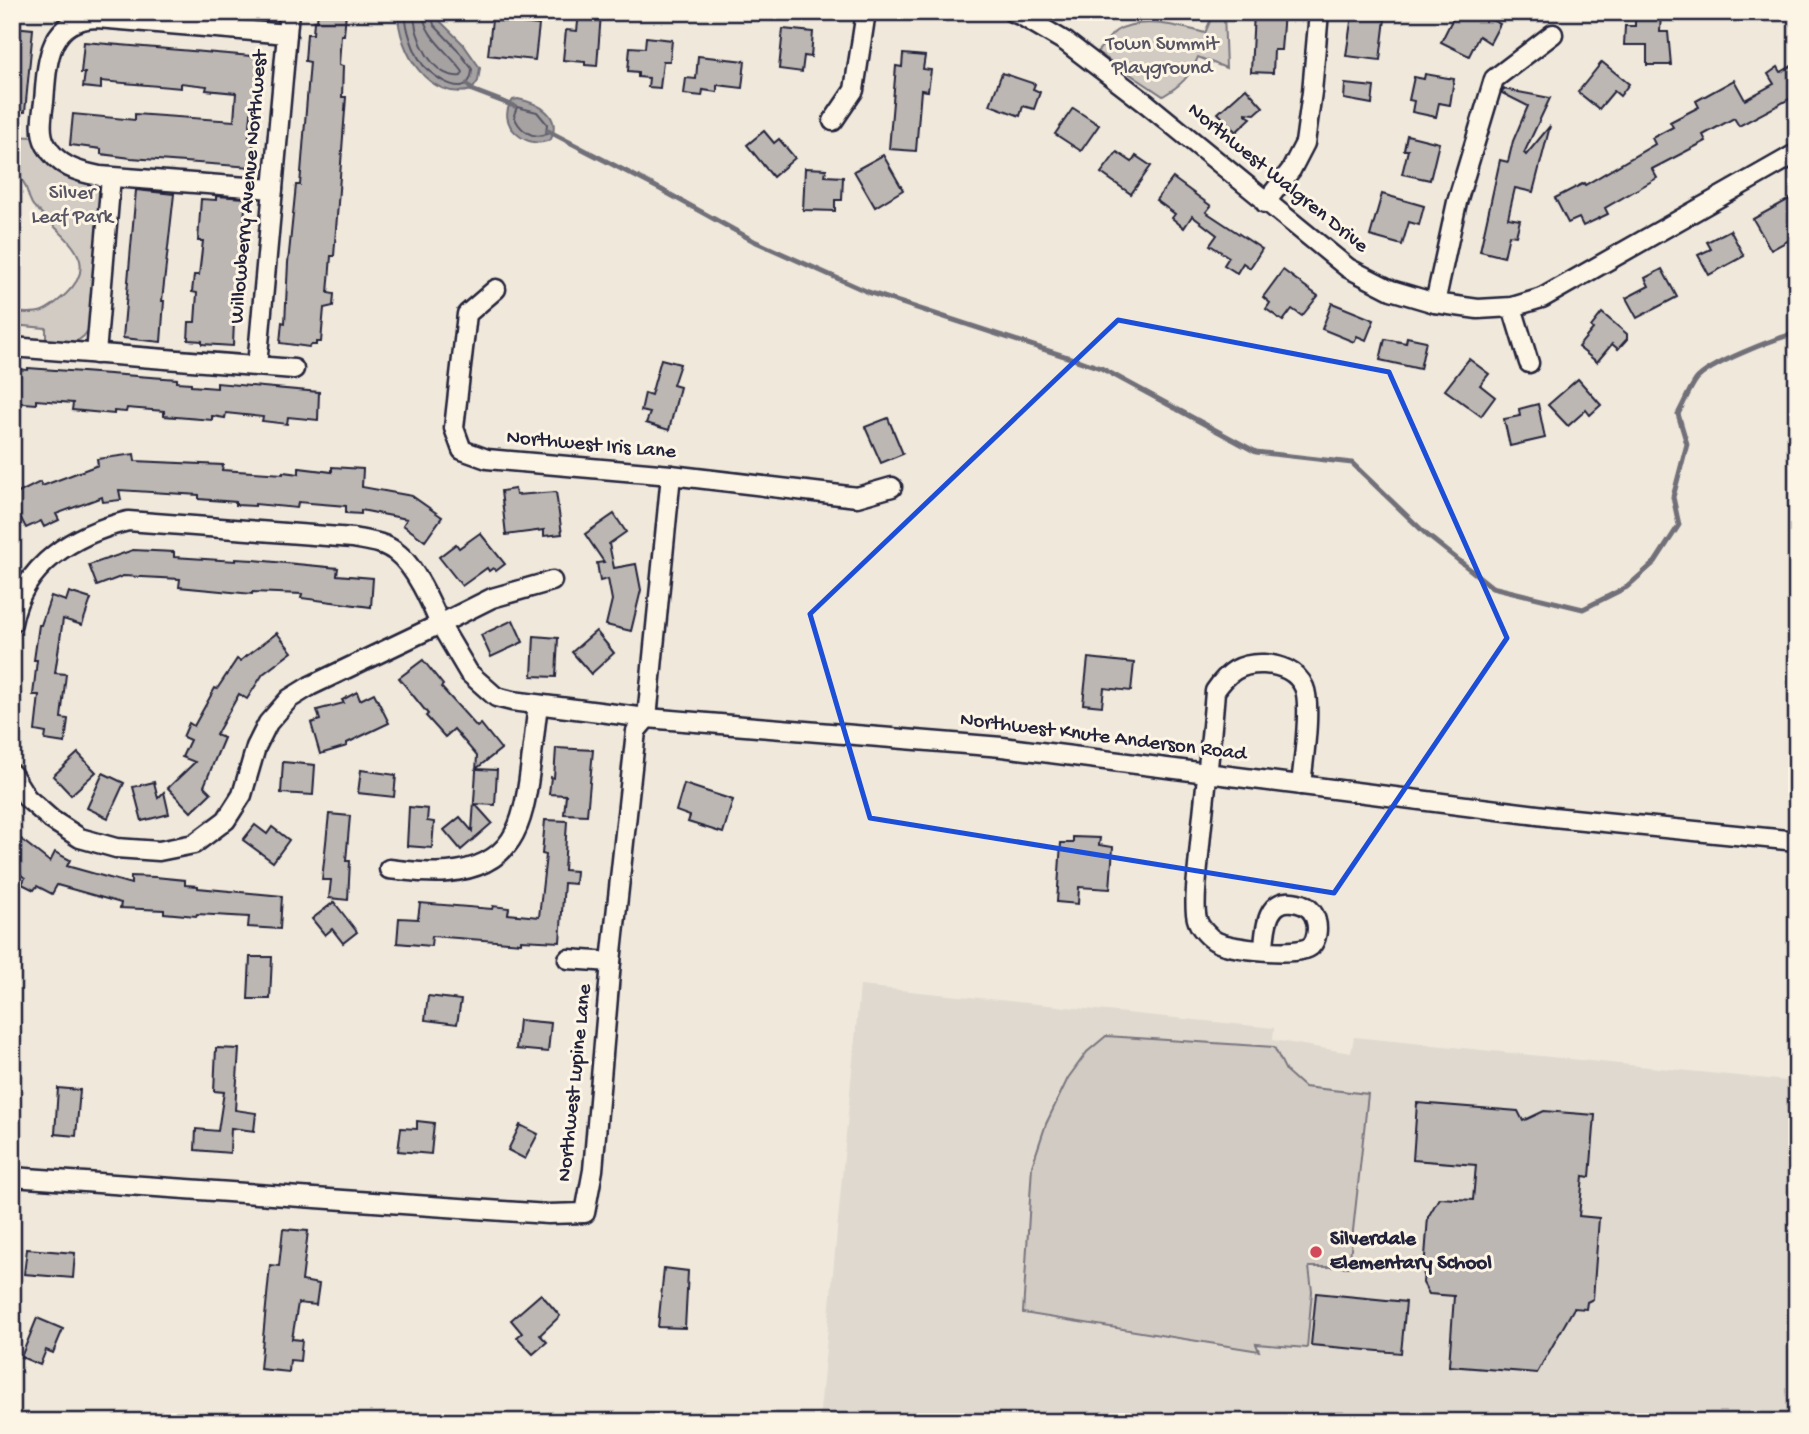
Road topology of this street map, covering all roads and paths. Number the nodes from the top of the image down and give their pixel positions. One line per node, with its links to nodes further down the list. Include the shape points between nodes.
1 (289, 12): 5 (street, Willowberry Avenue Northwest)
2 (866, 12): 7 (street, via 854,90)
3 (1012, 12): 11 (street, Northwest Walgren Drive, via 1076,50)
4 (1319, 12): 11 (street, via 1305,143)
5 (287, 34): 9 (street, via 97,18 70,24 54,41 48,57 44,141 65,166); 10 (street, Willowberry Avenue Northwest)
6 (1553, 34): 13 (street, via 1494,79 1457,202)
7 (833, 121)
8 (1797, 153): 14 (street, Northwest Walgren Drive, via 1542,298)
9 (111, 177): 10 (street); 16 (street)
10 (273, 189): 18 (street, Willowberry Avenue Northwest)
11 (1265, 203): 13 (street, Northwest Walgren Drive, via 1348,268 1391,290)
12 (496, 289): 20 (street, Northwest Iris Lane, via 467,314 454,428 462,450 487,459)
13 (1435, 303): 14 (street, Northwest Walgren Drive, via 1478,309)
14 (1512, 307): 17 (street)
15 (12, 347): 16 (street)
16 (96, 354): 18 (street)
17 (1529, 363)
18 (257, 366): 19 (street)
19 (294, 369)
20 (671, 475): 21 (street, Northwest Iris Lane, via 857,497); 26 (street, Northwest Lupine Lane)
21 (892, 487)
22 (552, 581): 24 (street, via 492,598)
23 (12, 623): 24 (street, Northwest Knute Anderson Road, via 22,596 63,546 128,521 377,542 398,552 426,591)
24 (440, 625): 25 (street, Northwest Knute Anderson Road, via 482,686 496,696); 28 (street, via 289,699 268,723 242,795 226,820 194,844 159,851 116,848 80,838 27,798)
25 (538, 705): 26 (street, Northwest Knute Anderson Road); 31 (street, via 524,810 514,838 500,854 449,872)
26 (647, 718): 27 (street, Northwest Knute Anderson Road, via 1002,747); 34 (street, Northwest Lupine Lane, via 636,731)
27 (1206, 773): 29 (street, Northwest Knute Anderson Road); 29 (street, via 1215,691 1233,670 1249,663 1268,664 1286,668 1305,688); 32 (street, via 1196,919 1217,942)
28 (12, 774)
29 (1301, 785): 30 (street, Northwest Knute Anderson Road, via 1553,817)
30 (1797, 841)
31 (389, 869)
32 (1264, 949)
33 (568, 959): 34 (street)
34 (611, 962): 35 (street, Northwest Lupine Lane, via 593,1170 585,1213)
35 (12, 1177)

